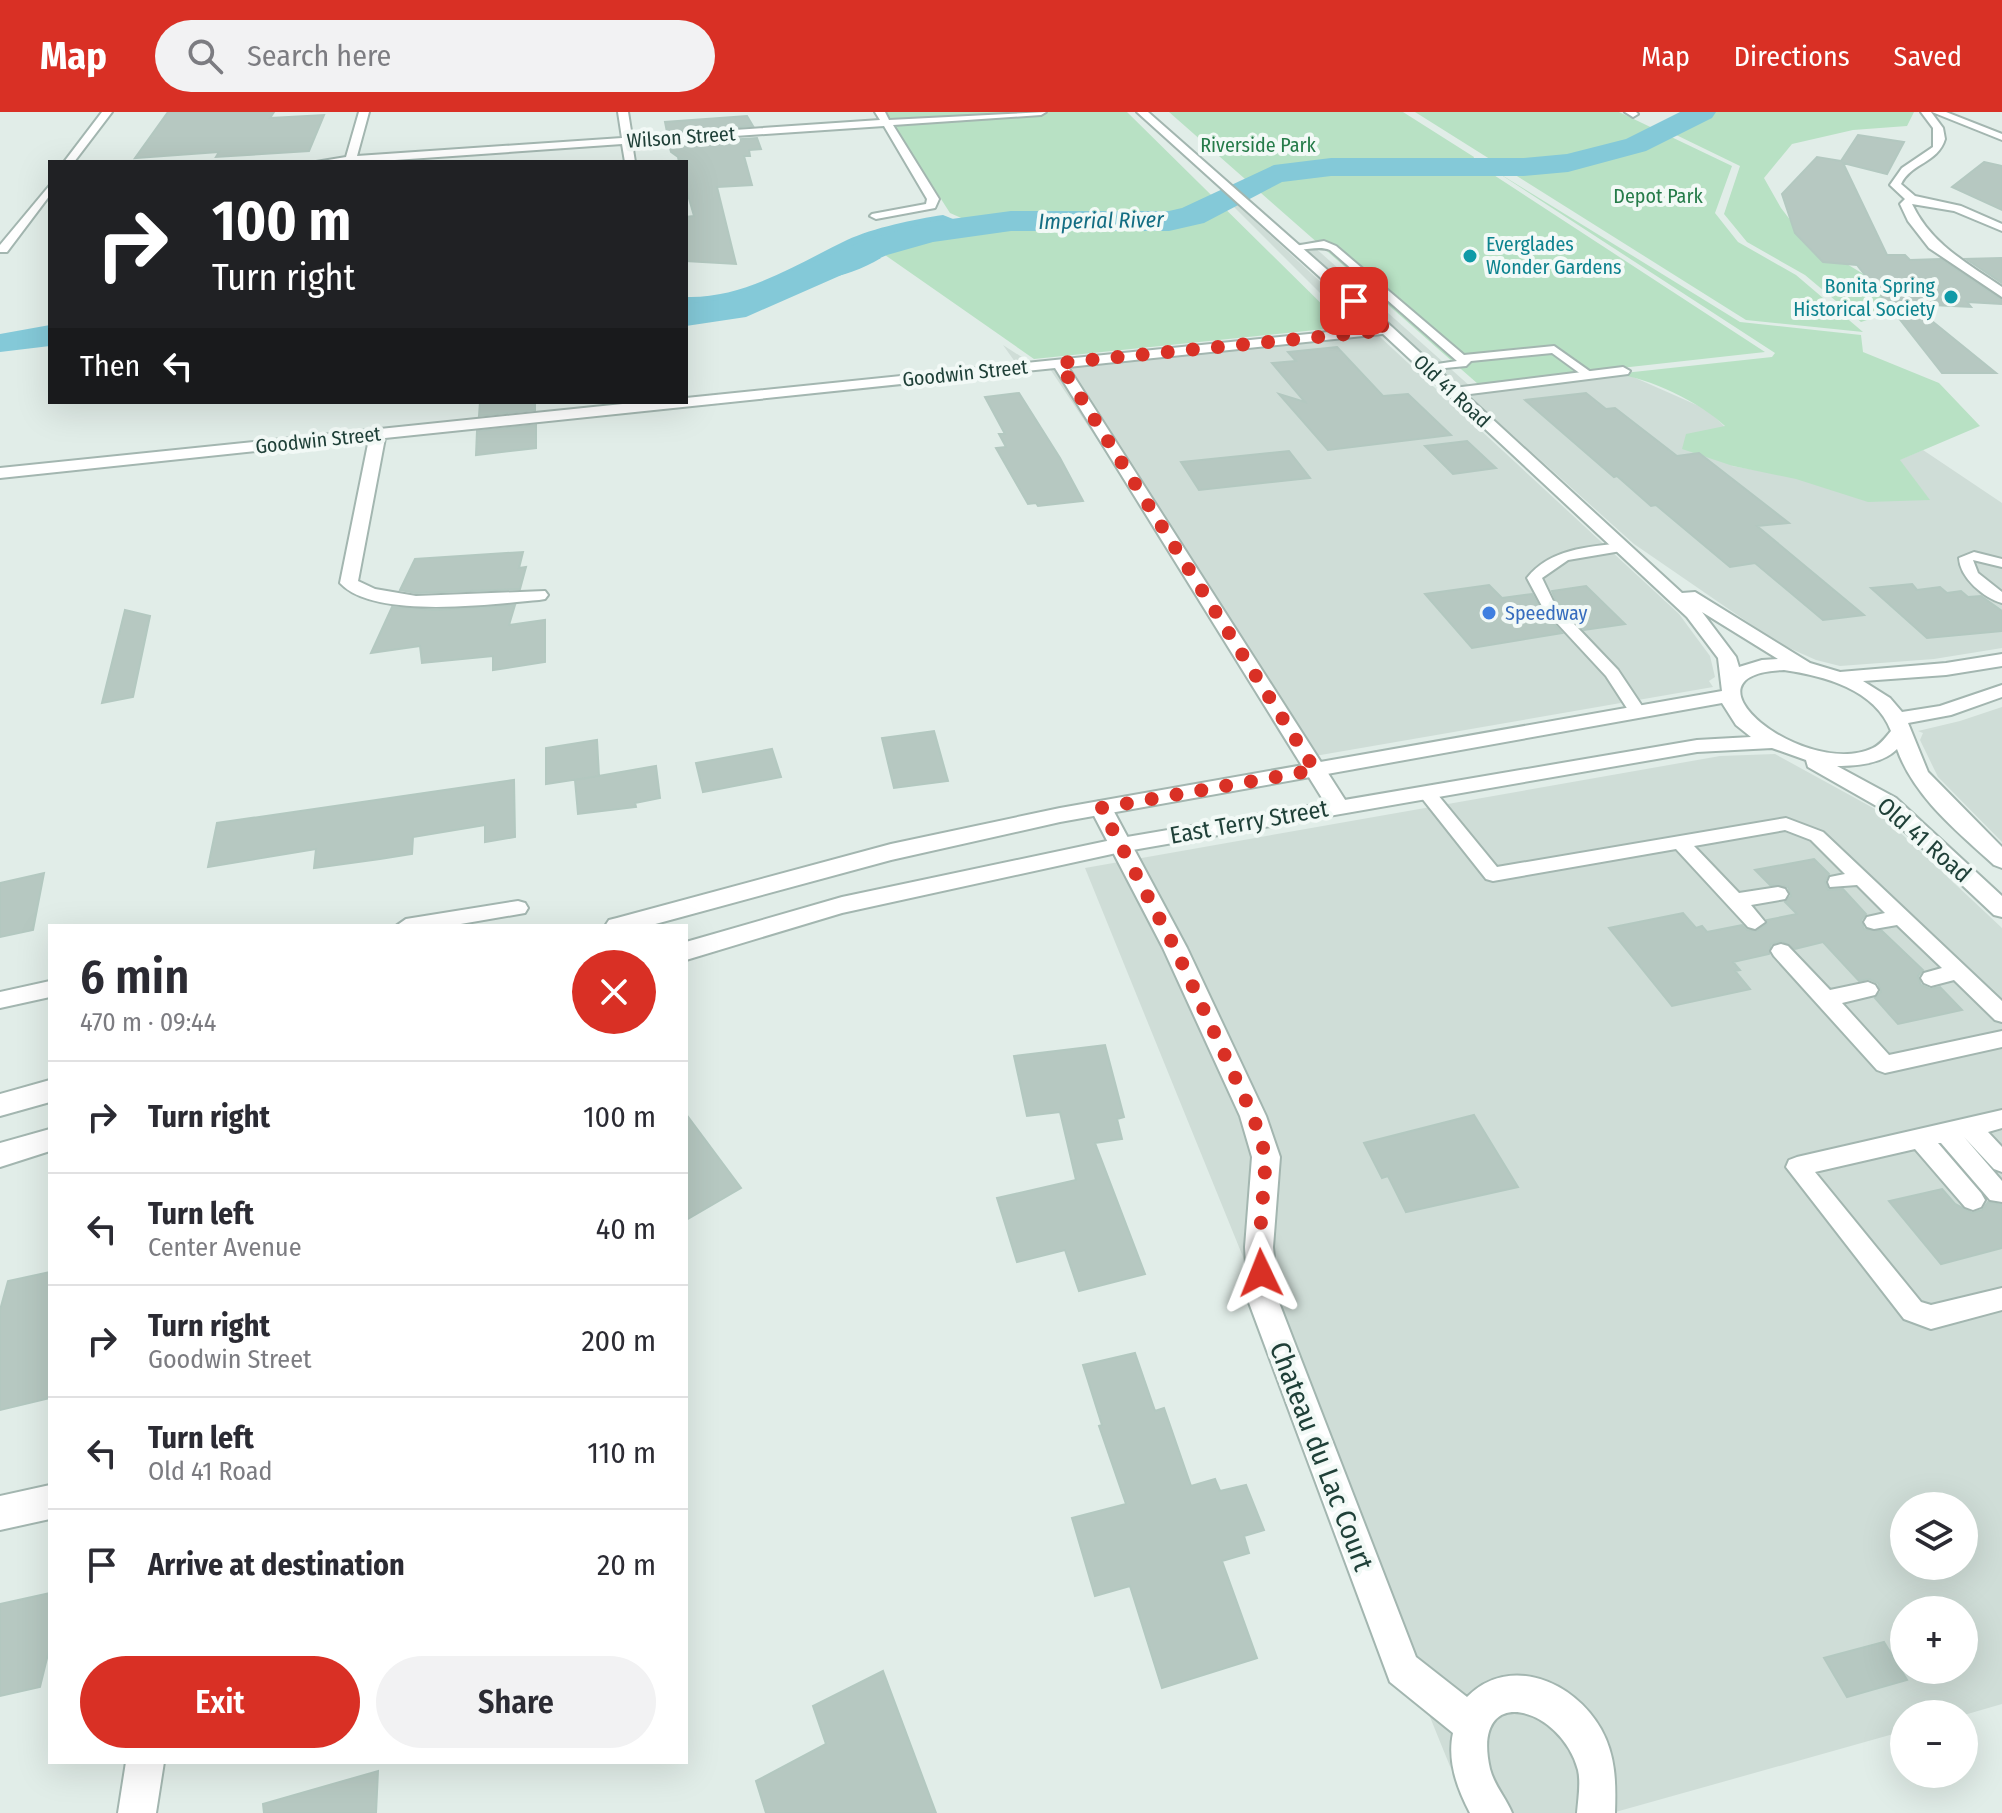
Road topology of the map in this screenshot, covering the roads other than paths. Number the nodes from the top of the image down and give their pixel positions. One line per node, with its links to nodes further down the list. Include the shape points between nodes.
1 (107, 112): 13 (street)
2 (364, 112): 14 (street)
3 (623, 112): 12 (street)
4 (880, 112): 10 (street)
5 (1041, 112): 10 (street, Wilson Street)
6 (1142, 112): 17 (street, Old 41 Road)
7 (1155, 112): 17 (street, Old 41 Road)
8 (1926, 112): 9 (street)
9 (1936, 118): 11 (street); 19 (street, via 1937,150 1895,180)
10 (886, 123): 12 (street, Wilson Street); 20 (street, via 933,199 931,206)
11 (2002, 137)
12 (627, 141): 15 (street, Wilson Street); 16 (street)
13 (71, 160)
14 (351, 160)
15 (365, 160)
16 (630, 160)
17 (1211, 171): 22 (street, Old 41 Road)
18 (48, 191): 23 (street)
19 (1911, 199): 21 (street, via 1957,208); 24 (street, via 1906,204 1925,237)
20 (876, 216)
21 (2002, 228)
22 (1294, 247): 25 (street, Old 41 Road); 26 (lane, via 1333,248)
23 (3, 249)
24 (2002, 293)
25 (1387, 330): 27 (street, Goodwin Street); 28 (street, Old 41 Road)
26 (1461, 359): 28 (lane, via 1466,363); 30 (lane, via 1554,349)
27 (1059, 363): 32 (street, Goodwin Street); 49 (street)
28 (1428, 368): 31 (street, Old 41 Road)
29 (1623, 371): 30 (street)
30 (1589, 375): 31 (street)
31 (1454, 392): 36 (street, Old 41 Road)
32 (688, 402)
33 (666, 404): 34 (street, Goodwin Street)
34 (378, 434): 35 (street, Goodwin Street); 38 (street, via 349,583 367,595 397,599)
35 (0, 473)
36 (1622, 547): 41 (street, Old 41 Road, via 1769,648); 43 (street, Old 41 Road, via 1693,613 1727,657); 45 (lane, via 1569,555 1534,578 1548,605 1612,673)
37 (2002, 563): 39 (lane, via 1974,556 1966,558 1965,565)
38 (539, 595)
39 (2002, 599)
40 (2002, 660): 42 (street)
41 (1815, 669): 42 (street); 43 (street, East Terry Street, via 1763,667 1745,672)
42 (1842, 677): 46 (street, via 1885,703)
43 (1731, 690): 45 (street, East Terry Street); 47 (street, Old 41 Road, via 1736,712)
44 (2002, 691): 46 (street)
45 (1638, 712): 49 (street, East Terry Street)
46 (1898, 727): 48 (street, via 1893,747 1878,756 1856,761); 55 (street, Old 41 Road, via 1919,775)
47 (1772, 742): 48 (street); 50 (street, East Terry Street, via 1710,744)
48 (1799, 753): 61 (street, Old 41 Road, via 1888,803)
49 (1315, 770): 51 (street); 52 (street, East Terry Street)
50 (1427, 793): 51 (street, East Terry Street); 53 (lane, via 1493,874)
51 (1338, 806): 54 (street, East Terry Street)
52 (1101, 808): 54 (street, Chateau du Lac Court); 66 (street, East Terry Street, via 891,852)
53 (1680, 842): 56 (lane, via 1786,824 1817,836); 59 (lane)
54 (1121, 845): 67 (street, East Terry Street, via 842,905); 90 (street, Chateau du Lac Court, via 1253,1116 1266,1157 1259,1247 1263,1300 1403,1669)
55 (2002, 860)
56 (1861, 878): 57 (lane); 62 (lane)
57 (1837, 882)
58 (1778, 894): 59 (lane)
59 (1734, 901): 63 (lane)
60 (518, 908): 65 (lane)
61 (2002, 909)
62 (1901, 917): 64 (lane); 69 (lane)
63 (1755, 922)
64 (1874, 922)
65 (418, 924)
66 (624, 924)
67 (688, 950)
68 (1781, 951): 73 (lane)
69 (1958, 972): 70 (lane); 75 (lane)
70 (1931, 978)
71 (48, 989): 74 (lane)
72 (1868, 990): 73 (lane)
73 (1826, 999): 76 (lane, via 1885,1064)
74 (0, 1000)
75 (2002, 1014)
76 (2002, 1039)
77 (48, 1092): 78 (street)
78 (0, 1105)
79 (2000, 1123): 80 (lane)
80 (1958, 1130): 81 (lane); 84 (lane); 85 (lane)
81 (1919, 1138): 86 (lane); 87 (lane, via 1797,1167 1913,1311 1931,1317)
82 (48, 1141): 83 (street)
83 (0, 1155)
84 (2002, 1162)
85 (1998, 1193)
86 (1973, 1200)
87 (2002, 1299)
88 (48, 1502): 89 (street)
89 (0, 1513)
90 (1470, 1723): 93 (street, via 1469,1768); 94 (street, via 1495,1695 1515,1691 1556,1704 1589,1742 1598,1766 1601,1790)
91 (145, 1764): 92 (street)
92 (137, 1813)
93 (1493, 1813)
94 (1596, 1813)

